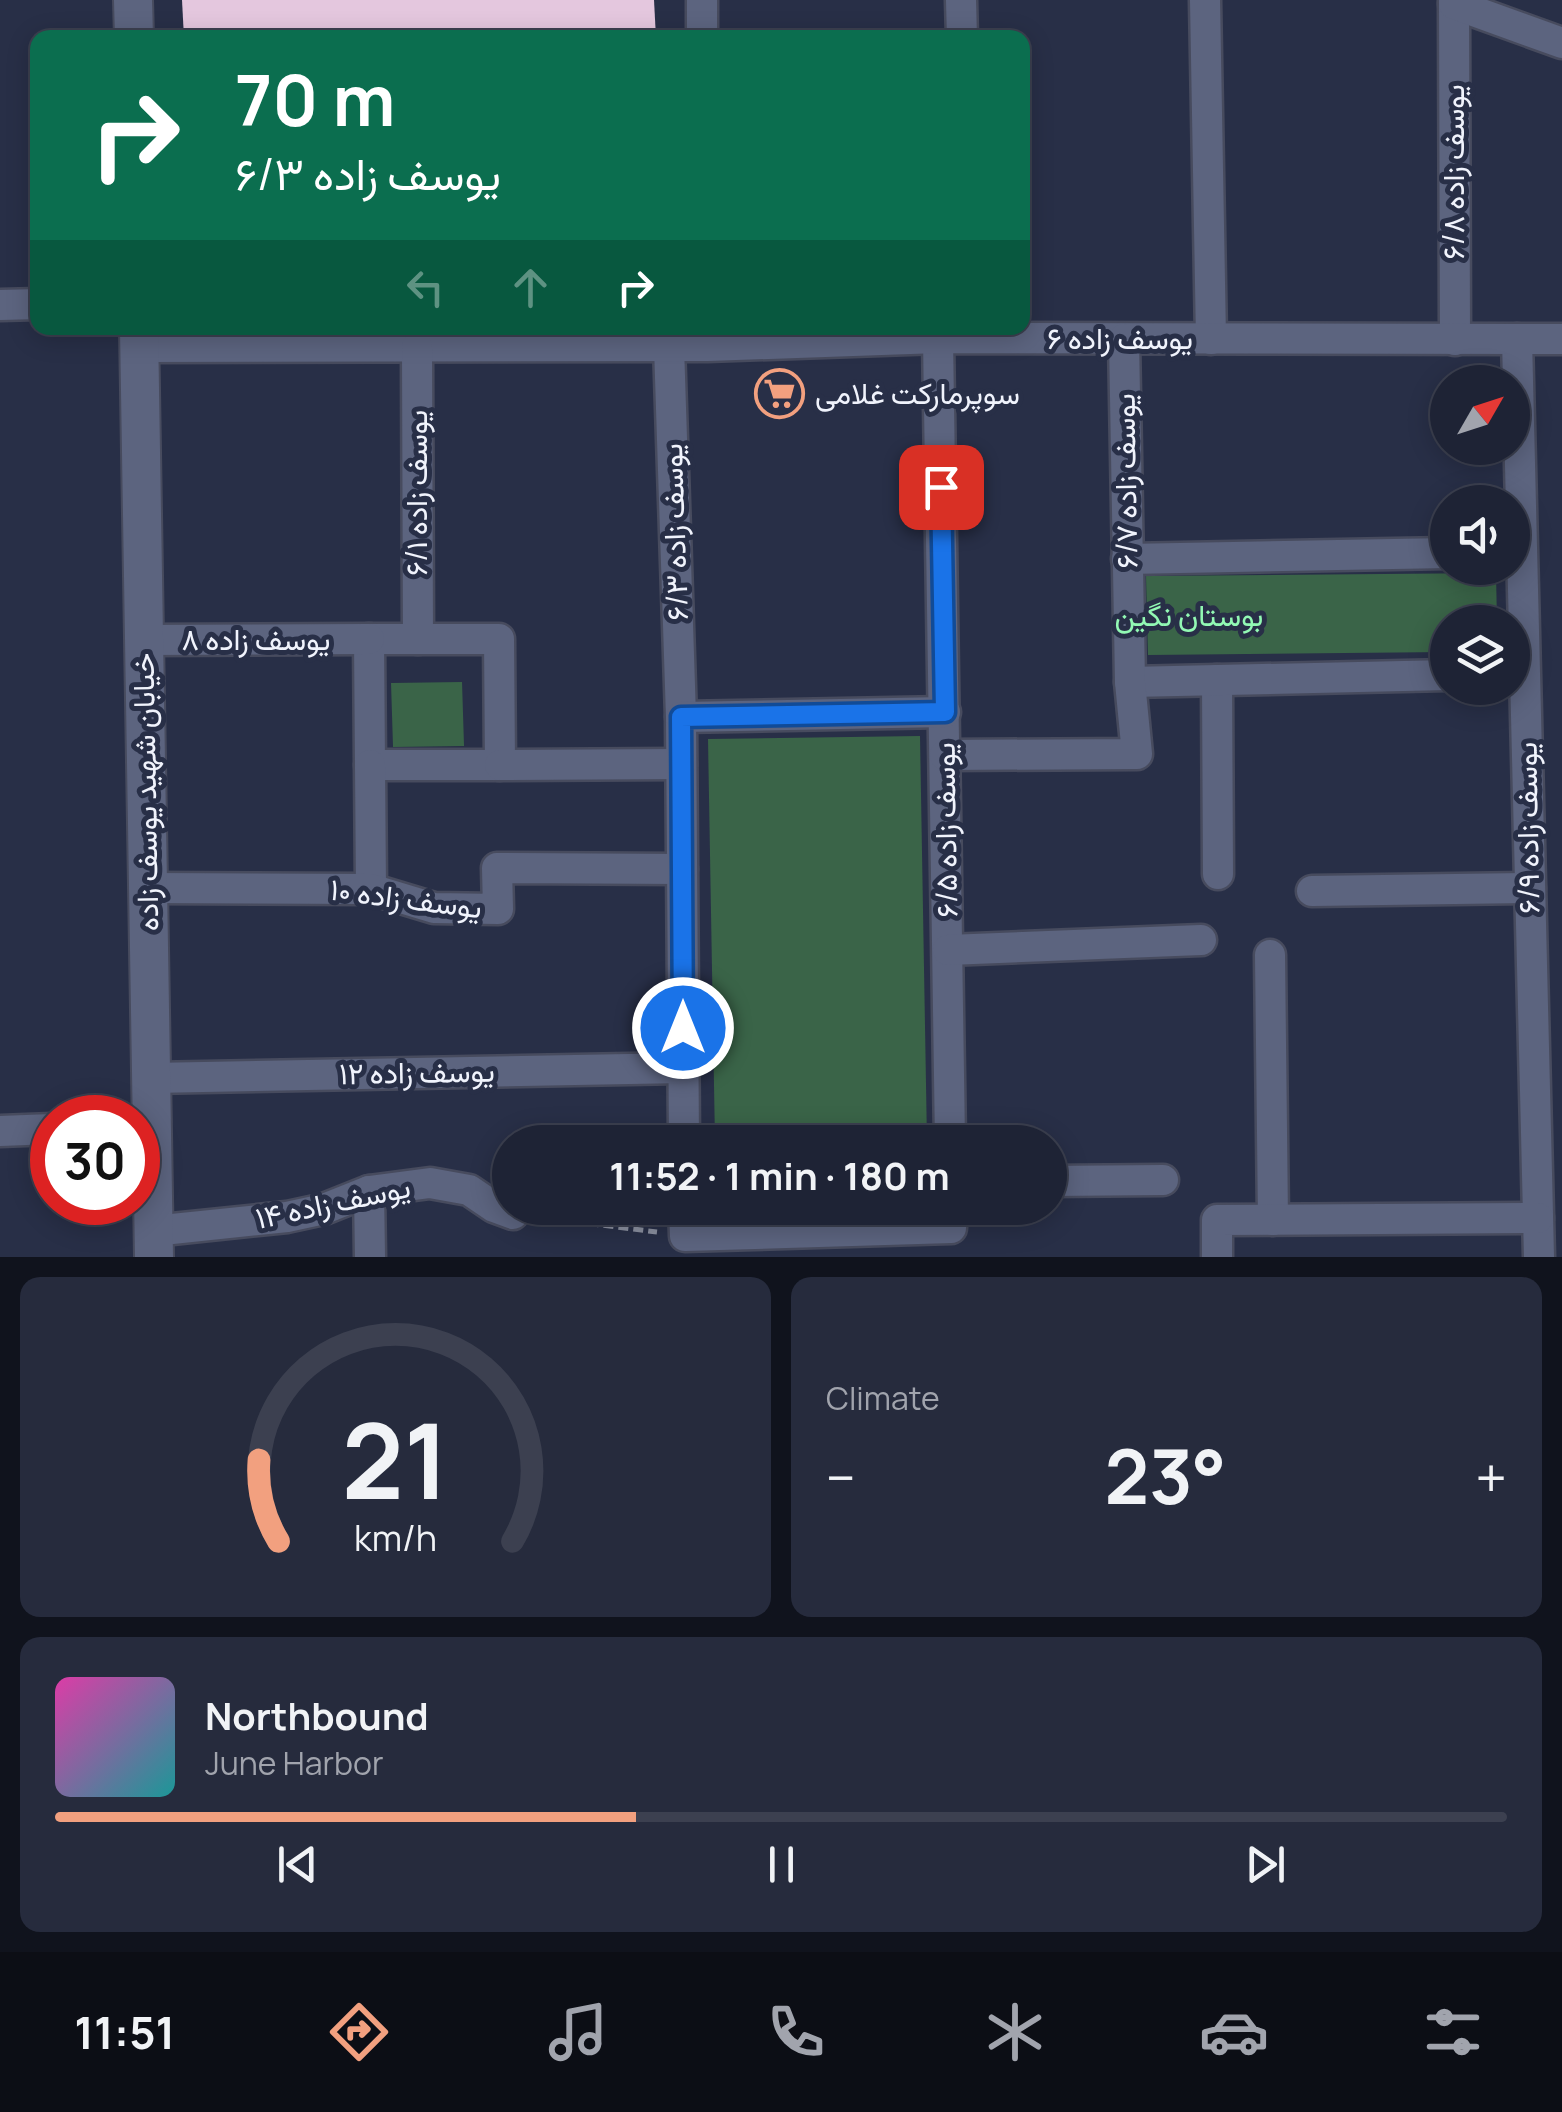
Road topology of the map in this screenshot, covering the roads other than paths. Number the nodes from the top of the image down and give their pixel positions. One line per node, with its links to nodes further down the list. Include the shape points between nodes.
1 (133, 0): 6 (street)
2 (702, 0): 7 (street)
3 (961, 0): 8 (street)
4 (1205, 0): 20 (street)
5 (1454, 2): 9 (street); 21 (street, یوسف زاده ۶/۸)
6 (134, 30)
7 (702, 30)
8 (962, 30)
9 (1562, 43)
10 (30, 304): 11 (street)
11 (0, 305)
12 (873, 335): 16 (street, یوسف زاده ۶)
13 (956, 335): 34 (street, یوسف زاده ۶/۵)
14 (984, 335): 19 (street, یوسف زاده ۶)
15 (139, 337): 22 (street, یوسف زاده ۶); 27 (street, خیابان شهید یوسف زاده)
16 (708, 337): 23 (street, یوسف زاده ۶)
17 (1517, 339): 18 (street, یوسف زاده ۶); 21 (street, یوسف زاده ۶); 24 (street, یوسف زاده ۶/۹)
18 (1562, 339)
19 (1124, 340): 20 (street, یوسف زاده ۶); 26 (street, یوسف زاده ۶/۷)
20 (1210, 340): 21 (street, یوسف زاده ۶)
21 (1455, 340)
22 (416, 346): 23 (street, یوسف زاده ۶); 29 (street, یوسف زاده ۶/۱)
23 (669, 346): 35 (street, یوسف زاده ۶/۳)
24 (1517, 485)
25 (1430, 553): 26 (street)
26 (1127, 558): 32 (street, یوسف زاده ۶/۷)
27 (144, 640): 28 (street, یوسف زاده ۸); 42 (street, خیابان شهید یوسف زاده)
28 (369, 640): 29 (street, یوسف زاده ۸); 38 (street)
29 (418, 640): 39 (street, یوسف زاده ۸, via 499,639)
30 (1430, 675): 31 (street)
31 (1217, 680): 32 (street); 41 (street)
32 (1130, 682): 36 (street, یوسف زاده ۶/۷, via 1136,754)
33 (1520, 705): 43 (street, یوسف زاده ۶/۹)
34 (945, 712): 35 (street); 36 (street, یوسف زاده ۶/۵)
35 (681, 717): 37 (street, یوسف زاده ۶/۳)
36 (945, 755): 47 (street, یوسف زاده ۶/۵)
37 (681, 764): 39 (street); 40 (street, یوسف زاده ۶/۳)
38 (370, 765): 39 (street); 44 (street)
39 (500, 765)
40 (682, 869): 44 (street, یوسف زاده ۱۰, via 497,868 498,910 434,908); 49 (street, یوسف زاده ۶/۳)
41 (1218, 874)
42 (148, 888): 44 (street, یوسف زاده ۱۰); 50 (street, خیابان شهید یوسف زاده)
43 (1530, 888): 45 (street); 60 (street, یوسف زاده ۶/۹)
44 (371, 889)
45 (1312, 891)
46 (1200, 940): 47 (street)
47 (948, 950): 53 (street, یوسف زاده ۶/۵)
48 (1270, 955): 61 (street)
49 (683, 1068): 50 (street, یوسف زاده ۱۲); 52 (street, یوسف زاده ۶/۳)
50 (151, 1078): 51 (street, خیابان شهید یوسف زاده)
51 (148, 1095)
52 (684, 1125)
53 (950, 1125)
54 (30, 1130): 55 (street)
55 (0, 1131)
56 (1163, 1180): 57 (street)
57 (1067, 1181)
58 (369, 1191): 59 (street, یوسف زاده ۱۴, via 430,1183 469,1190); 64 (street, یوسف زاده ۱۴, via 324,1210); 66 (street)
59 (492, 1206)
60 (1538, 1218): 61 (street); 68 (street, یوسف زاده ۶/۹)
61 (1274, 1220): 67 (street, via 1216,1220)
62 (703, 1225): 65 (street)
63 (916, 1225): 65 (street)
64 (154, 1244)
65 (820, 1244)
66 (370, 1257)
67 (1217, 1257)
68 (1539, 1257)

